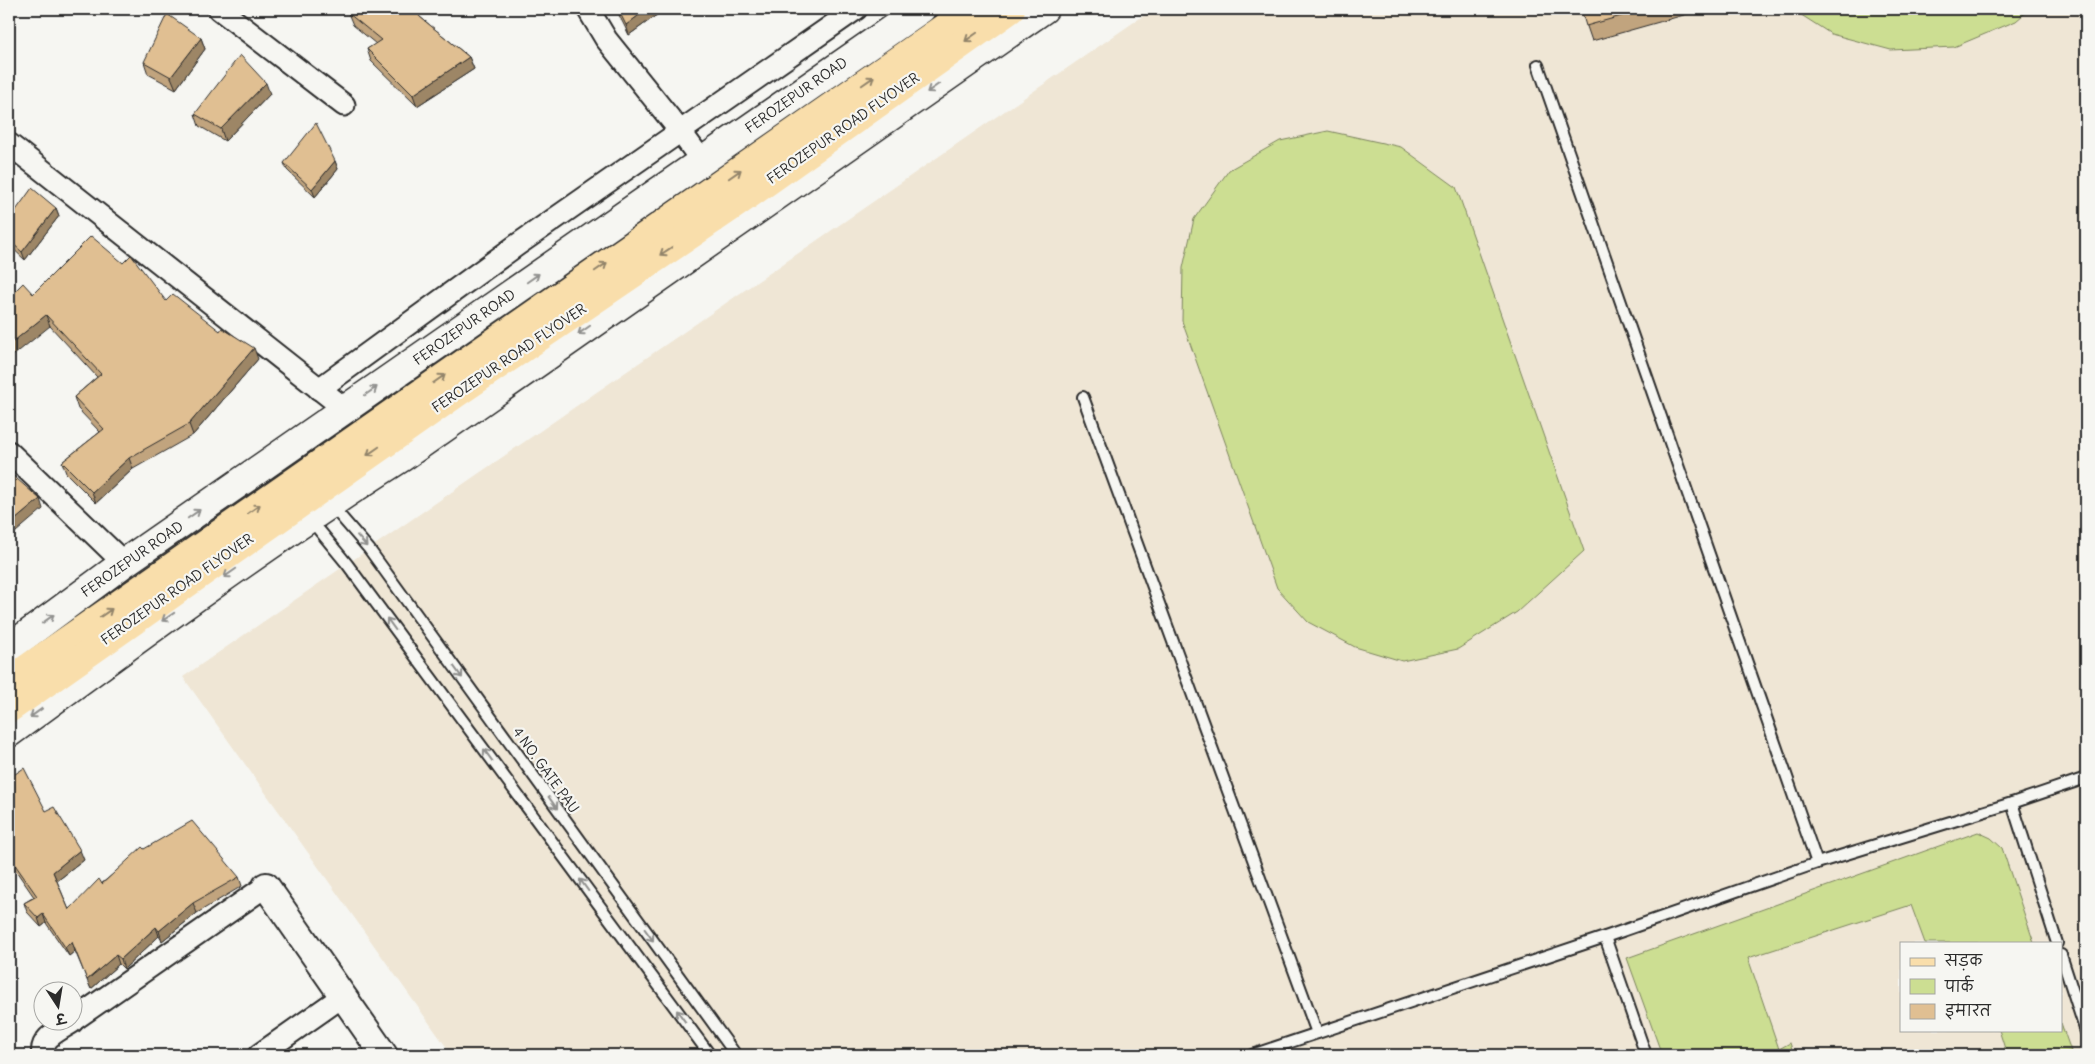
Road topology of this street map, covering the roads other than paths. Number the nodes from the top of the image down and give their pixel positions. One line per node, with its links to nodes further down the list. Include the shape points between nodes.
1 (219, 9): 9 (street)
2 (588, 9): 10 (street, via 606,39)
3 (856, 9): 10 (street)
4 (921, 9): 12 (main road, FEROZEPUR ROAD)
5 (971, 9): 20 (main road, FEROZEPUR ROAD FLYOVER, one-way to 5)
6 (1011, 9): 21 (main road, FEROZEPUR ROAD FLYOVER, one-way to 21)
7 (1044, 9): 17 (main road, one-way to 17, via 401,458)
8 (1538, 65): 25 (lane)
9 (344, 105)
10 (680, 131): 12 (street); 13 (street)
11 (9, 144): 13 (street)
12 (702, 161): 15 (main road, FEROZEPUR ROAD, one-way to 12)
13 (319, 389): 15 (street)
14 (1083, 397): 34 (lane)
15 (345, 409): 18 (main road, FEROZEPUR ROAD, one-way to 15)
16 (9, 452): 18 (street)
17 (320, 511): 22 (main road, one-way to 22); 38 (lane, one-way to 17, via 347,564); 39 (lane, 4 NO. GATE PAU, one-way to 39, via 369,549)
18 (124, 563): 19 (main road, FEROZEPUR ROAD, one-way to 18)
19 (9, 648)
20 (9, 681)
21 (9, 709)
22 (9, 733)
23 (2086, 778): 24 (lane)
24 (2012, 803): 25 (lane); 28 (lane)
25 (1817, 863): 27 (lane)
26 (266, 886): 30 (street); 31 (street)
27 (1605, 937): 34 (lane); 41 (lane)
28 (2057, 942)
29 (2062, 958): 33 (lane)
30 (342, 996): 36 (street); 37 (street)
31 (82, 1014)
32 (57, 1032): 35 (street, via 44,1041)
33 (2086, 1032)
34 (1317, 1033): 40 (lane)
35 (43, 1055)
36 (259, 1055)
37 (384, 1055)
38 (710, 1055)
39 (736, 1055)
40 (1252, 1055)
41 (1646, 1055)

